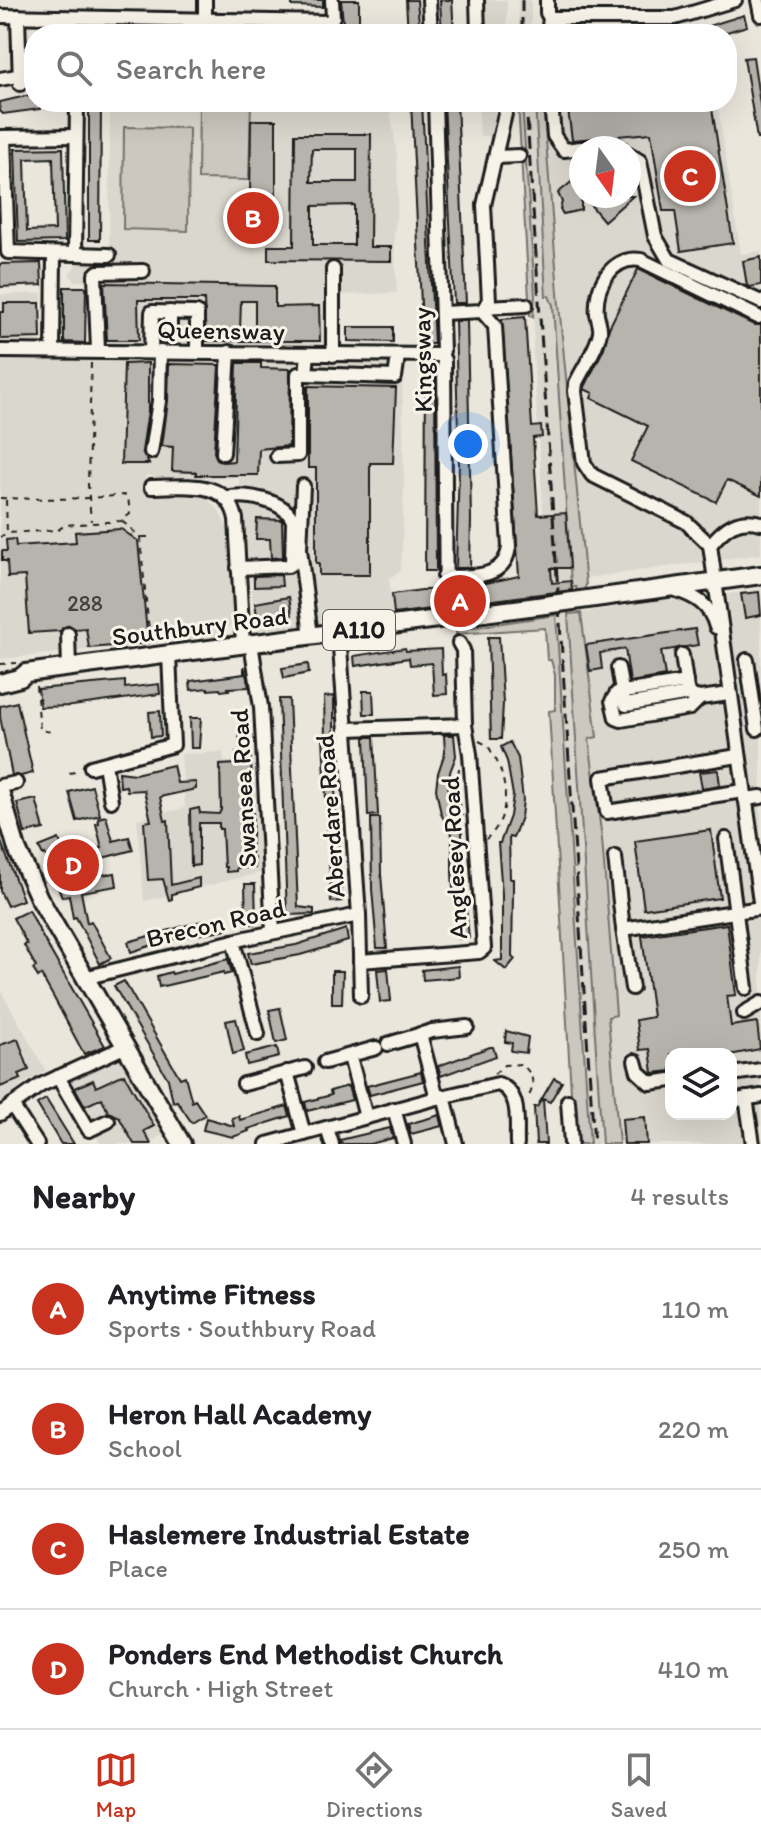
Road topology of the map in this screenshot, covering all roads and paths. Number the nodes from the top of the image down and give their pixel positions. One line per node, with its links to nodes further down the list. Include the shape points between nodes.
1 (205, 0): 11 (street)
2 (332, 0): 16 (street)
3 (429, 0): 17 (street)
4 (477, 0): 18 (street)
5 (547, 0): 12 (street)
6 (735, 0): 13 (street)
7 (758, 0): 8 (street)
8 (761, 15)
9 (0, 16): 10 (street)
10 (18, 16): 11 (street); 24 (street)
11 (205, 18): 15 (street)
12 (550, 18): 14 (street); 19 (street)
13 (675, 18): 14 (street); 21 (street)
14 (595, 20): 20 (street)
15 (281, 24)
16 (332, 24)
17 (430, 24)
18 (478, 24)
19 (549, 24)
20 (595, 24)
21 (676, 24)
22 (24, 77): 24 (street)
23 (0, 79): 24 (street)
24 (20, 79)
25 (77, 112): 29 (street)
26 (435, 112): 44 (street, Kingsway)
27 (506, 112): 33 (street)
28 (552, 112): 31 (street, via 554,136)
29 (76, 136): 30 (street); 36 (street)
30 (2, 138): 35 (street, via 7,251)
31 (569, 149)
32 (519, 156): 33 (street)
33 (497, 157): 42 (street, via 484,205 489,296)
34 (641, 166): 40 (street, via 655,236 669,260)
35 (54, 254): 36 (street); 47 (street)
36 (75, 254): 37 (street)
37 (109, 255)
38 (333, 269): 54 (street)
39 (143, 271): 48 (street, via 95,275)
40 (761, 302)
41 (526, 305): 42 (street)
42 (485, 309): 44 (street); 79 (street, via 495,326 508,559 491,573)
43 (170, 312): 46 (street); 50 (street, via 152,312); 51 (street, via 197,313)
44 (443, 313): 55 (street, Kingsway)
45 (758, 317): 76 (street, via 641,260 622,260 602,284 597,306 601,330 576,383 584,463 592,475 686,522)
46 (170, 336)
47 (53, 350): 48 (street, Queensway); 49 (street, Queensway)
48 (94, 350): 50 (street, Queensway); 66 (path)
49 (0, 351)
50 (155, 352): 51 (street, Queensway); 58 (street, via 159,401)
51 (197, 352): 52 (street, Queensway)
52 (229, 352): 53 (street, Queensway); 59 (street)
53 (308, 354): 54 (street, Queensway); 57 (street)
54 (333, 355): 56 (street, Queensway)
55 (441, 355): 56 (street, Queensway); 79 (street, Kingsway)
56 (398, 356): 57 (street, via 395,377)
57 (306, 374): 60 (street, via 298,374 298,455)
58 (151, 452)
59 (223, 453)
60 (277, 456)
61 (303, 486): 86 (street, via 300,549)
62 (151, 487): 64 (street, via 202,486)
63 (0, 498): 65 (path)
64 (225, 498): 77 (street, Swansea Road, via 234,510); 77 (street, via 264,501 283,508 293,521 292,563)
65 (6, 499): 66 (path); 67 (path)
66 (89, 499): 69 (path, via 128,497 130,514); 70 (path)
67 (6, 516): 68 (path); 72 (path)
68 (12, 516)
69 (121, 521): 70 (path); 74 (path)
70 (91, 523): 72 (path)
71 (761, 523): 76 (street, via 736,522)
72 (7, 533): 73 (path)
73 (0, 537)
74 (140, 537): 75 (path); 90 (path)
75 (149, 537)
76 (710, 545): 80 (street)
77 (238, 568): 89 (street, Swansea Road)
78 (761, 575): 80 (main road, Southbury Road)
79 (444, 577): 83 (street, Kingsway)
80 (715, 581): 81 (main road, Southbury Road); 82 (street, via 709,593); 87 (street)
81 (663, 588): 82 (street, via 694,597); 83 (main road, Southbury Road / A110, bridge)
82 (713, 615): 87 (street)
83 (446, 617): 84 (main road, Southbury Road / A110)
84 (339, 633): 86 (main road, Southbury Road / A110); 103 (street, Aberdare Road)
85 (68, 634): 96 (street)
86 (311, 636): 89 (main road, Southbury Road / A110)
87 (721, 637): 102 (street)
88 (459, 643): 104 (street, Anglesey Road)
89 (247, 644): 91 (main road, Southbury Road / A110); 126 (street, Swansea Road, via 261,707)
90 (150, 646)
91 (169, 655): 96 (main road, Southbury Road / A110); 109 (street, via 173,745)
92 (682, 655): 100 (street)
93 (747, 660): 105 (street)
94 (0, 664): 95 (path)
95 (3, 668): 98 (main road, Southbury Road / A110, via 19,669)
96 (69, 668): 98 (main road, Southbury Road / A110)
97 (618, 668): 101 (street)
98 (30, 677): 99 (main road, Southbury Road / A110); 106 (path, via 40,730)
99 (0, 683)
100 (692, 691): 101 (street); 101 (street, via 690,708 621,720 612,701); 102 (street)
101 (622, 692)
102 (729, 694): 107 (street)
103 (347, 729): 104 (street); 124 (street, Aberdare Road)
104 (467, 731): 120 (street, Anglesey Road); 120 (path, via 487,745 503,774 505,806 497,829)
105 (759, 731): 107 (street)
106 (52, 732)
107 (735, 734): 108 (street)
108 (738, 756): 115 (street); 115 (street, via 602,778 607,812)
109 (105, 764): 110 (street); 117 (street)
110 (91, 767)
111 (75, 772): 112 (path)
112 (69, 773)
113 (16, 783): 114 (street)
114 (0, 788): 118 (main road)
115 (744, 795): 116 (street); 122 (street)
116 (761, 797)
117 (111, 801)
118 (5, 827): 129 (main road)
119 (726, 839): 123 (street)
120 (476, 847): 128 (street, Anglesey Road, via 484,948)
121 (615, 857): 125 (street)
122 (761, 908): 123 (street)
123 (737, 911): 125 (street); 131 (street)
124 (359, 915): 126 (street, Brecon Road); 128 (street, Aberdare Road)
125 (623, 929): 130 (street)
126 (273, 932): 127 (street, Brecon Road)
127 (233, 941): 129 (street, Brecon Road); 136 (street)
128 (360, 961): 132 (street, Aberdare Road)
129 (84, 978): 138 (main road)
130 (632, 988)
131 (746, 988)
132 (361, 996)
133 (761, 1003): 134 (street)
134 (744, 1013)
135 (467, 1027): 137 (street)
136 (258, 1034)
137 (420, 1034): 139 (street); 151 (street)
138 (124, 1047): 146 (street); 164 (main road)
139 (350, 1057): 141 (street); 159 (street)
140 (635, 1061): 147 (street, via 650,1083)
141 (325, 1062)
142 (305, 1068): 144 (street)
143 (761, 1070): 145 (street)
144 (287, 1072): 148 (street); 162 (street)
145 (737, 1073)
146 (58, 1077): 155 (street); 160 (street, via 89,1130)
147 (665, 1081)
148 (244, 1084)
149 (490, 1084): 151 (street); 156 (street, via 505,1087); 156 (path, via 504,1065 521,1064 529,1070 533,1090)
150 (761, 1096): 152 (street)
151 (440, 1097): 157 (street); 168 (street)
152 (746, 1098): 153 (street); 171 (street)
153 (737, 1100)
154 (568, 1101): 170 (street)
155 (12, 1105): 158 (street); 163 (street)
156 (516, 1106): 169 (street)
157 (394, 1109): 159 (street); 167 (street)
158 (0, 1114)
159 (366, 1117): 161 (street)
160 (108, 1121)
161 (327, 1128): 162 (street); 166 (street)
162 (304, 1134): 165 (street)
163 (37, 1144)
164 (182, 1144)
165 (267, 1144)
166 (332, 1144)
167 (404, 1144)
168 (456, 1144)
169 (517, 1144)
170 (571, 1144)
171 (753, 1144)

